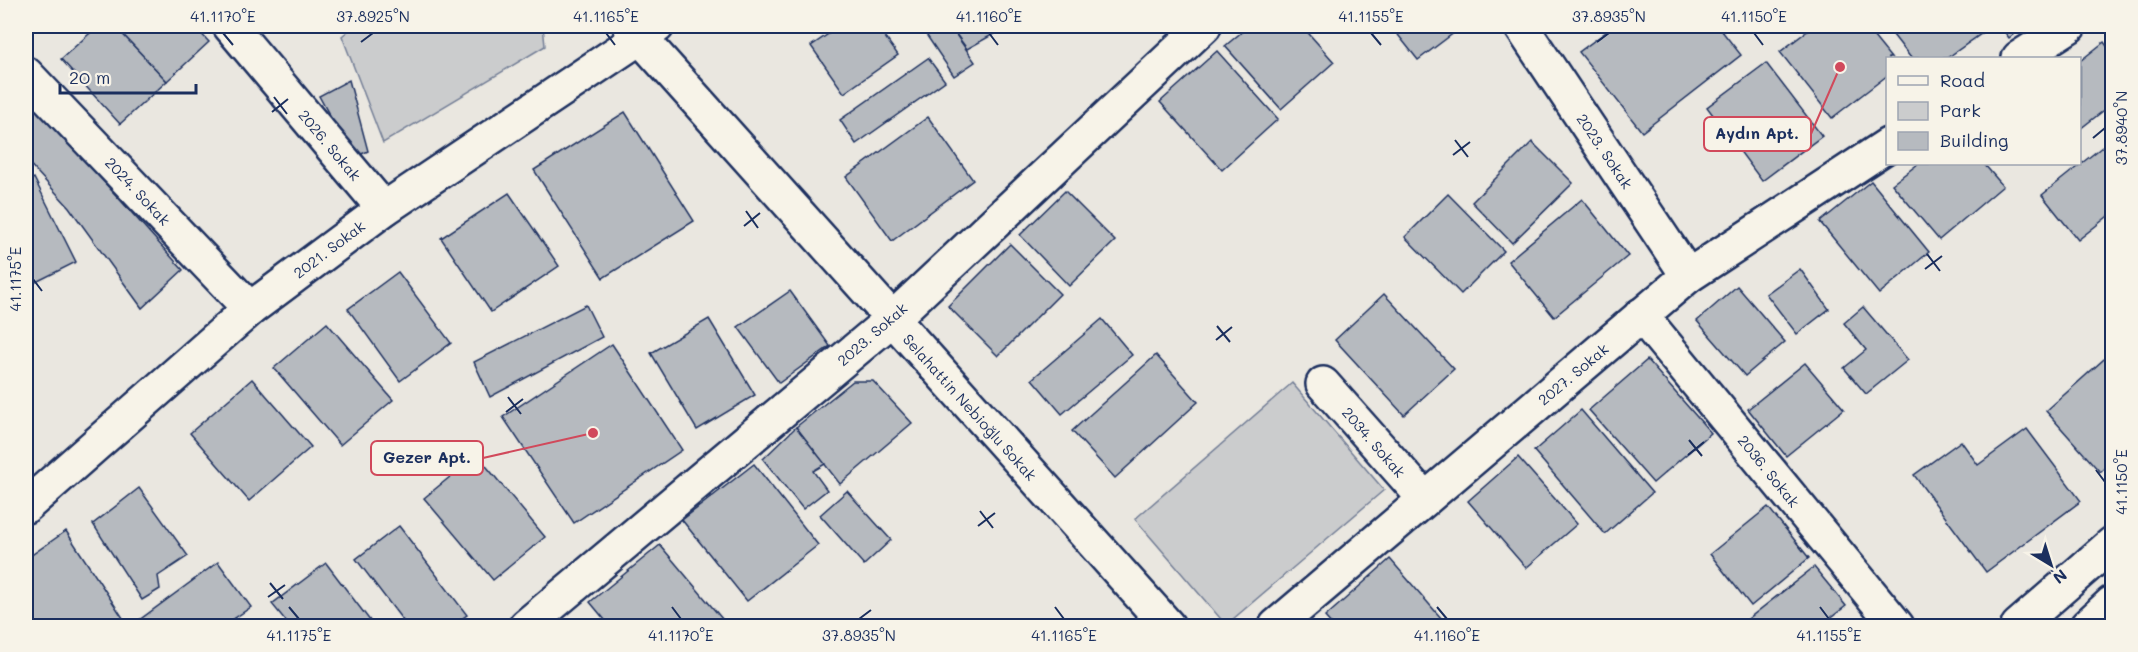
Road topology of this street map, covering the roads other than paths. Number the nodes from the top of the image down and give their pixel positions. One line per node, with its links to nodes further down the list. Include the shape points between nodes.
1 (230, 26): 9 (street, 2026. Sokak)
2 (1204, 26): 13 (street, 2023. Sokak)
3 (2069, 26): 6 (street)
4 (1528, 28): 10 (street, 2023. Sokak)
5 (642, 29): 9 (street, 2021. Sokak); 13 (street, Selahattin Nebioğlu Sokak)
6 (2021, 57)
7 (26, 74): 11 (street, 2024. Sokak)
8 (1886, 146): 10 (street, 2027. Sokak)
9 (384, 208): 11 (street, 2021. Sokak)
10 (1688, 276): 12 (street, 2027. Sokak)
11 (250, 309): 16 (street, 2021. Sokak)
12 (1641, 315): 15 (street, 2027. Sokak); 22 (street, 2036. Sokak)
13 (891, 320): 19 (street, 2023. Sokak); 20 (street, Selahattin Nebioğlu Sokak)
14 (1323, 384): 15 (street, 2034. Sokak)
15 (1425, 499): 21 (street, 2027. Sokak)
16 (26, 506)
17 (2112, 544): 23 (street)
18 (2112, 603): 24 (street)
19 (526, 627)
20 (1168, 627)
21 (1276, 627)
22 (1897, 627)
23 (2018, 627)
24 (2086, 627)

